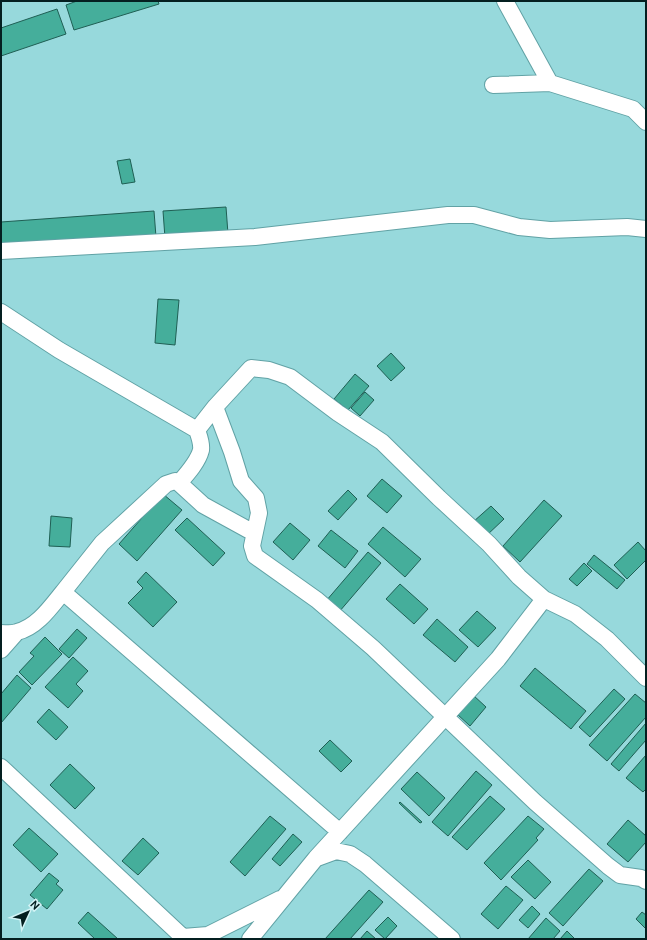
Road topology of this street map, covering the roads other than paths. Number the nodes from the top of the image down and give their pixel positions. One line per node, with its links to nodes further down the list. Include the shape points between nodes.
1 (505, 1): 2 (street)
2 (550, 83): 3 (street); 4 (street, via 634,109)
3 (493, 85)
4 (646, 122)
5 (646, 229): 6 (street, via 627,227 550,230 519,227 474,215 448,215 255,236)
6 (1, 251)
7 (1, 312): 9 (street, via 59,350)
8 (215, 407): 9 (street); 11 (street, via 241,480 256,498 259,513); 13 (street, via 251,368 269,370 290,377 338,414 382,442)
9 (197, 430): 10 (street, via 201,449)
10 (179, 483): 11 (street, via 203,505); 12 (street, via 175,481 166,484 102,543)
11 (254, 533): 17 (street, via 254,556 317,600 373,648)
12 (63, 592): 14 (street, via 40,619 28,628); 19 (street)
13 (544, 599): 16 (street, via 575,614 607,639); 17 (street, via 498,659)
14 (8, 633): 15 (street)
15 (1, 650)
16 (646, 678)
17 (445, 718): 19 (street); 21 (street, via 608,866 620,875)
18 (1, 767): 23 (street)
19 (340, 832): 20 (street)
20 (316, 858): 22 (street); 25 (street, via 336,851 350,854)
21 (646, 881)
22 (283, 897): 23 (street, via 208,935); 24 (street)
23 (184, 938)
24 (250, 939)
25 (452, 939)

